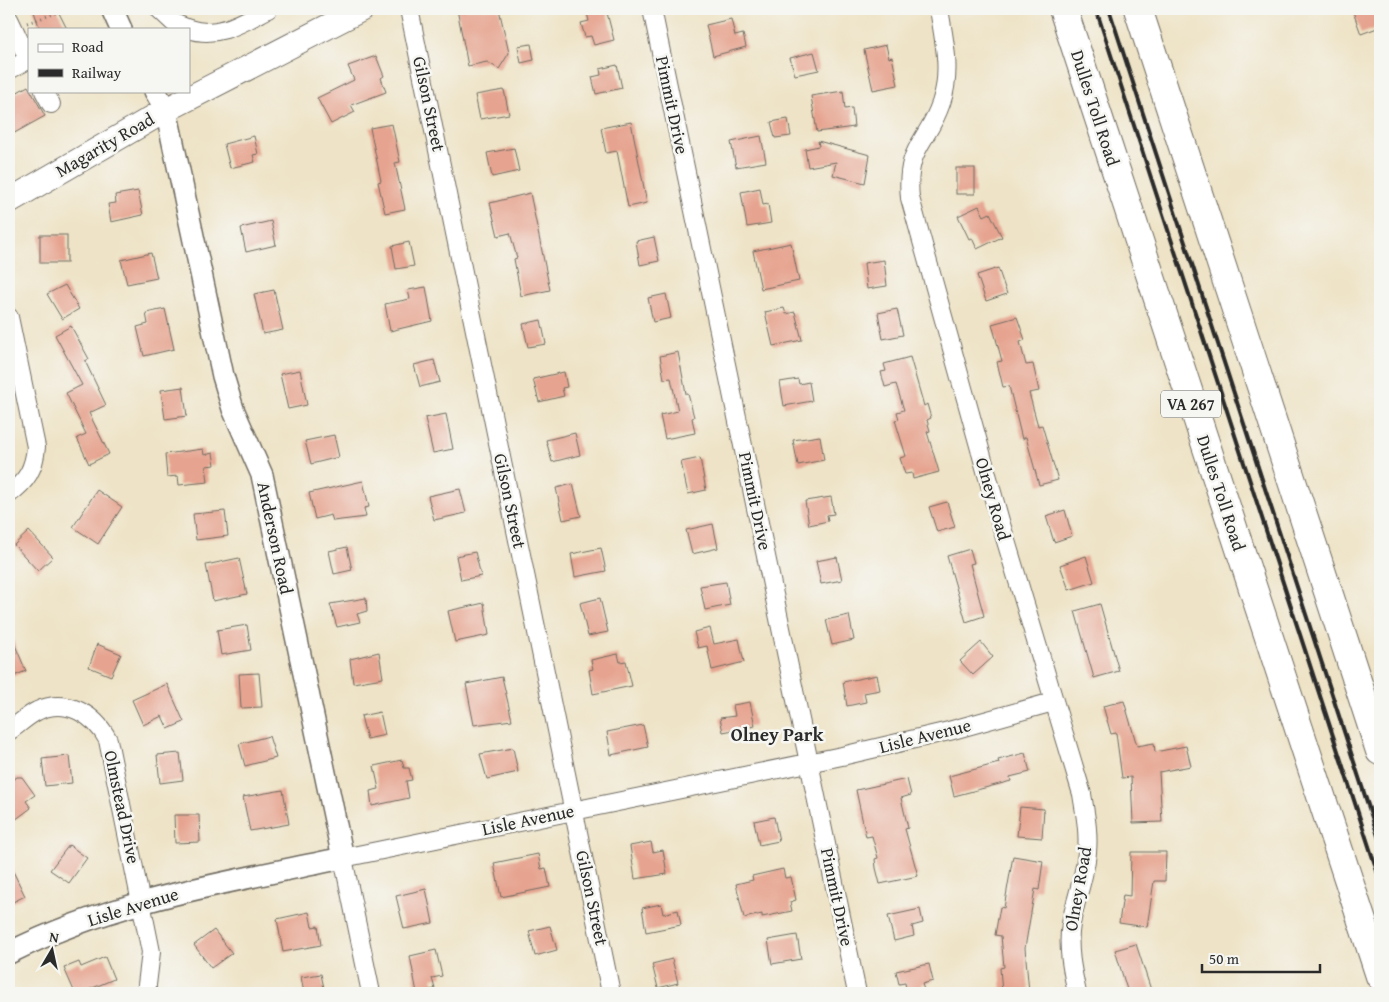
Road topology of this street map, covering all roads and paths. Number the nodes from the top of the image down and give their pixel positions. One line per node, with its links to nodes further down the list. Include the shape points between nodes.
1 (68, 9): 11 (path, via 26,23)
2 (112, 9): 12 (street)
3 (158, 9): 13 (street, via 174,23)
4 (268, 9): 14 (street, via 227,30 200,33)
5 (362, 9): 17 (main road, Magarity Road)
6 (409, 9): 27 (street, Gilson Street)
7 (652, 9): 26 (street, Pimmit Drive)
8 (939, 9): 23 (street, Olney Road, via 947,62 946,84 942,103 911,164 910,198)
9 (1062, 9): 31 (highway, Dulles Toll Road / VA 267)
10 (1138, 9): 25 (highway)
11 (9, 20): 15 (street)
12 (121, 28)
13 (186, 28)
14 (190, 29)
15 (28, 61): 16 (street)
16 (9, 70)
17 (190, 87)
18 (180, 92): 19 (main road, Magarity Road)
19 (160, 101): 20 (main road, Magarity Road); 28 (street, Anderson Road, via 223,376 233,409 262,475)
20 (9, 201)
21 (9, 317): 22 (street, via 36,447 29,476)
22 (9, 494)
23 (1053, 702): 26 (street, Lisle Avenue, via 949,731); 36 (street, Olney Road, via 1082,794 1086,822 1084,876 1071,924 1069,947)
24 (9, 732): 29 (street, Olmstead Drive, via 37,711 65,706 92,717 101,727 108,740)
25 (1380, 752)
26 (809, 762): 27 (street, Lisle Avenue); 35 (street, Pimmit Drive)
27 (573, 810): 28 (street, Lisle Avenue); 34 (street, Gilson Street)
28 (343, 858): 29 (street, Lisle Avenue); 33 (street, Anderson Road)
29 (142, 902): 30 (street, Lisle Avenue, via 92,918); 32 (street, Olmstead Drive, via 151,952)
30 (9, 953)
31 (1380, 976)
32 (146, 993)
33 (371, 993)
34 (611, 993)
35 (857, 993)
36 (1077, 993)

